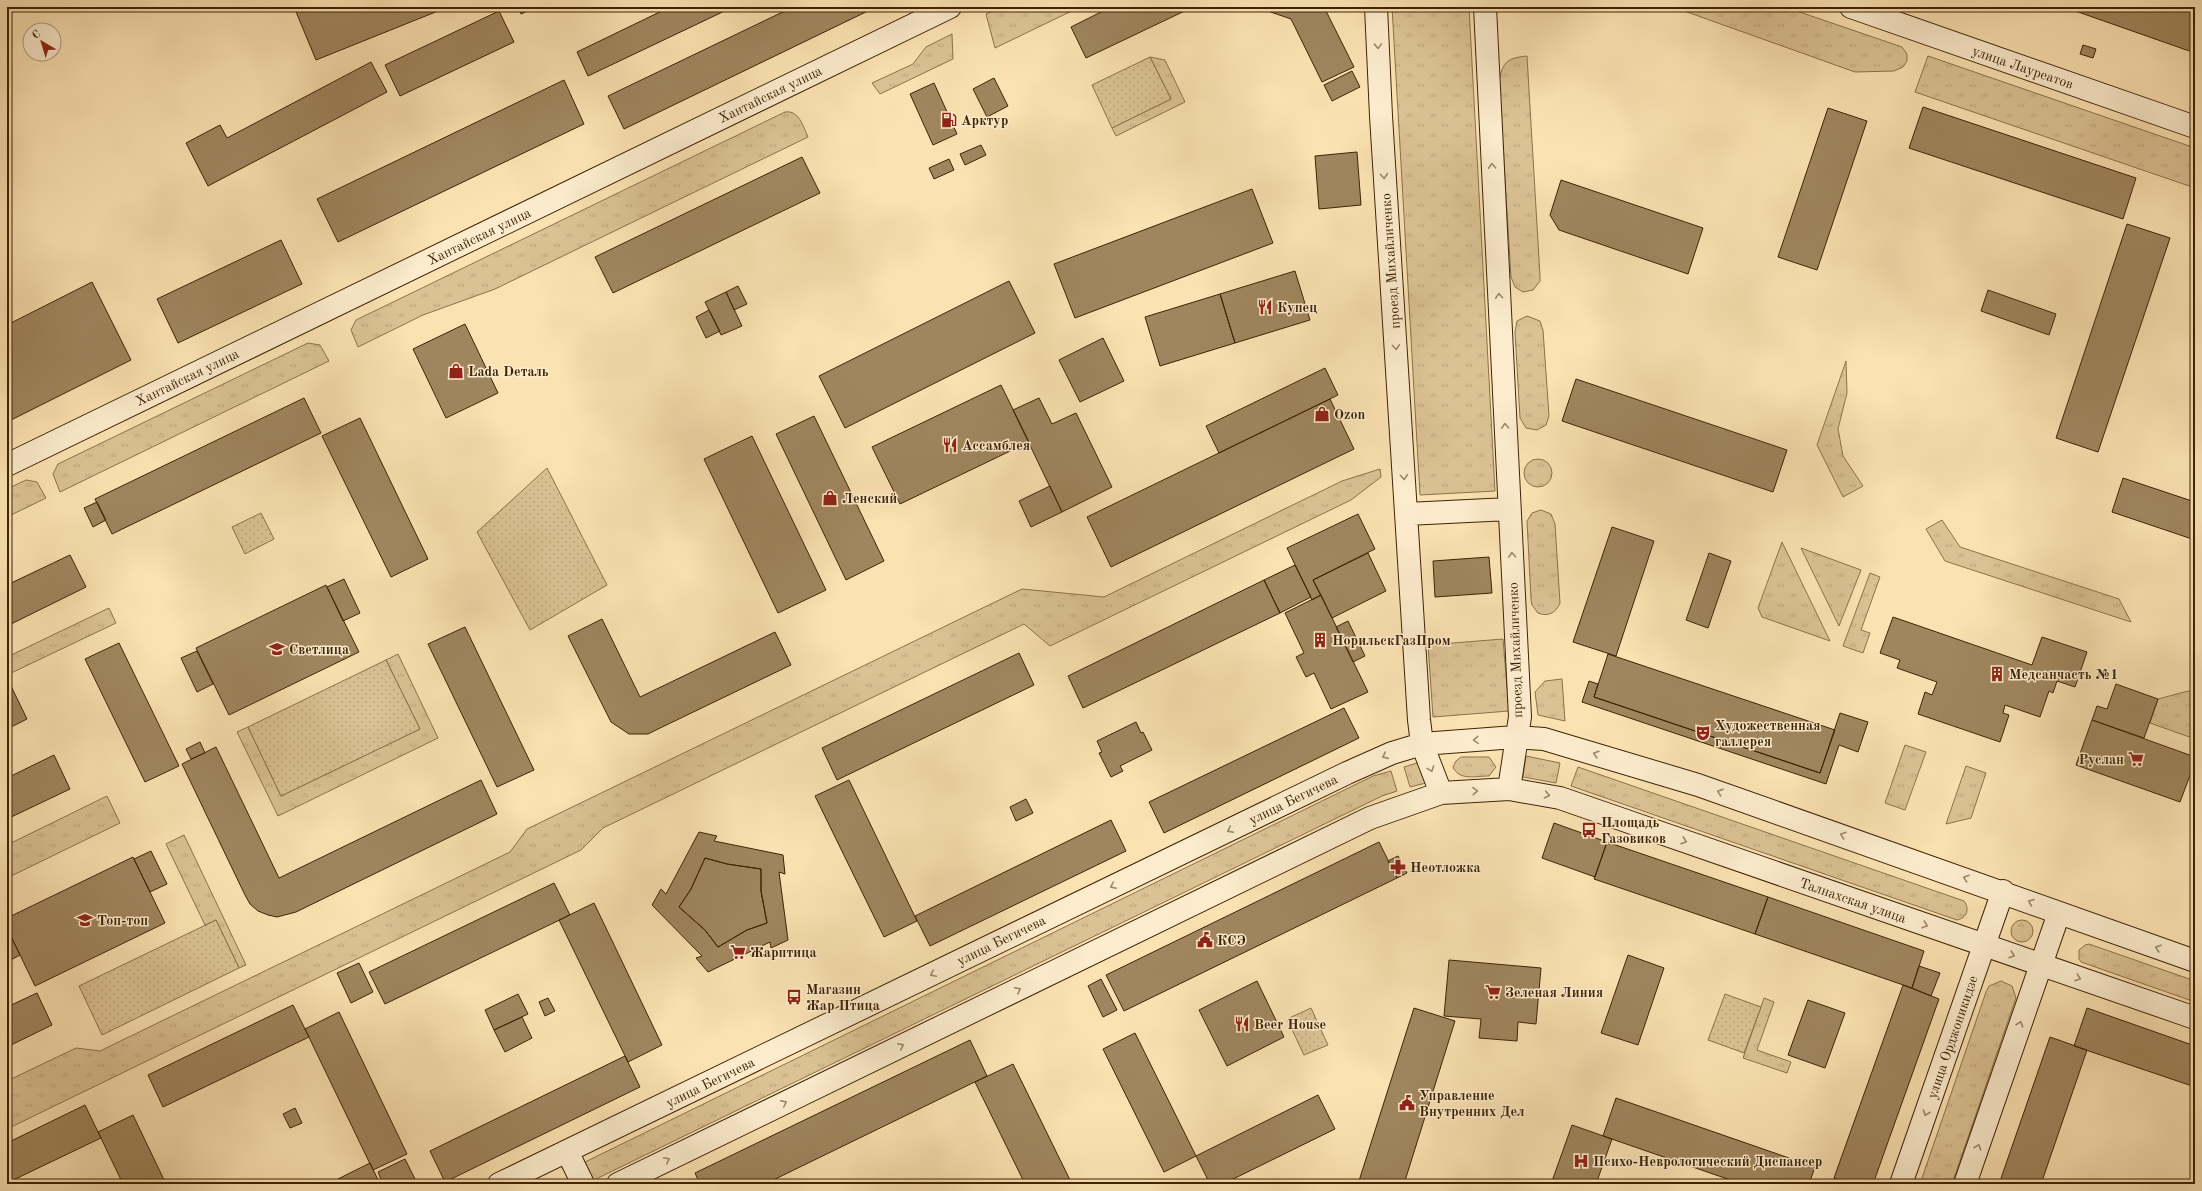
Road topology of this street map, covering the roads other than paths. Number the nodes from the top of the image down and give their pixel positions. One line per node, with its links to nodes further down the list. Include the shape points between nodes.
1 (950, 7): 6 (street, Хантайская улица)
2 (1376, 7): 8 (street, проезд Михайличенко, one-way to 8)
3 (1485, 7): 7 (street, проезд Михайличенко, one-way to 3)
4 (1851, 7): 5 (street, улица Лауреатов)
5 (2195, 127)
6 (7, 464)
7 (1509, 509): 8 (street); 9 (street, проезд Михайличенко, one-way to 7, via 1520,717)
8 (1407, 514): 10 (street, проезд Михайличенко)
9 (1515, 737): 10 (street, улица Бегичева, one-way to 10); 11 (street, проезд Михайличенко); 13 (street, one-way to 9, via 1698,785 1544,739)
10 (1422, 744): 12 (street, проезд Михайличенко, one-way to 12); 19 (street, улица Бегичева, one-way to 19, via 1392,753 1347,773)
11 (1508, 789): 12 (street, one-way to 11); 15 (street, Талнахская улица, one-way to 15, via 1560,798)
12 (1441, 793): 20 (street, one-way to 12, via 1370,818)
13 (2003, 891): 14 (street, one-way to 13); 15 (street, улица Орджоникидзе)
14 (2059, 913): 16 (street, one-way to 14); 17 (street)
15 (1984, 945): 17 (street, Талнахская улица, one-way to 17); 23 (street, улица Орджоникидзе, one-way to 23)
16 (2195, 960)
17 (2041, 965): 18 (street, Талнахская улица, one-way to 18); 24 (street, one-way to 17)
18 (2195, 1018)
19 (567, 1151): 21 (street, улица Бегичева); 22 (street)
20 (628, 1182)
21 (499, 1184)
22 (583, 1184)
23 (1901, 1184)
24 (1965, 1184)

